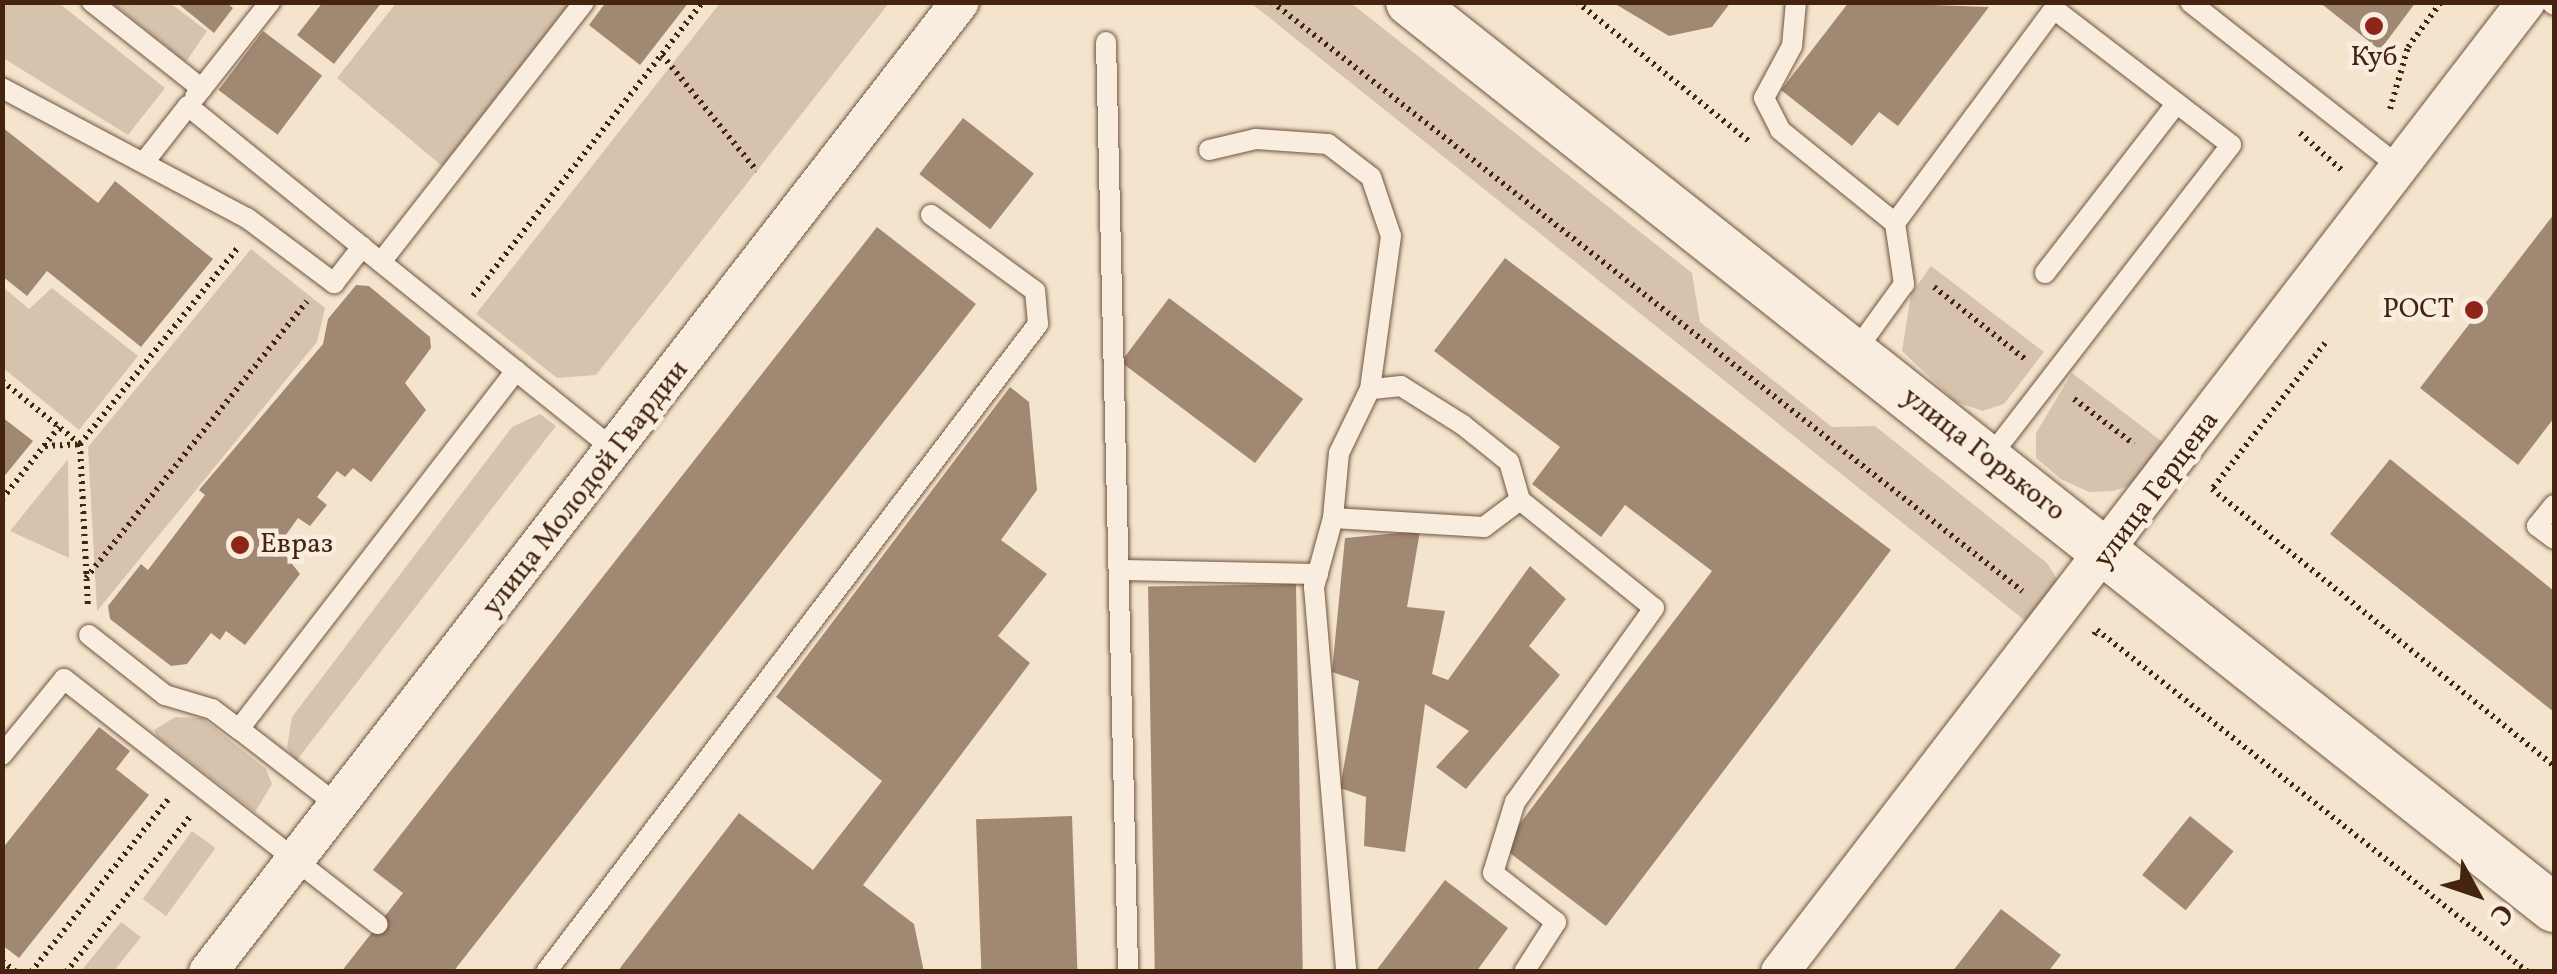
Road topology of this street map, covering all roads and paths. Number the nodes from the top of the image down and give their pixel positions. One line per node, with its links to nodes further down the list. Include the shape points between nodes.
1 (92, 2): 15 (lane)
2 (270, 2): 15 (lane)
3 (584, 2): 28 (lane)
4 (704, 2): 13 (path)
5 (960, 2): 40 (street, улица Молодой Гвардии)
6 (1272, 2): 51 (path)
7 (1410, 2): 33 (street, улица Горького)
8 (1796, 2): 25 (lane, via 1792,46 1764,98 1780,130)
9 (2190, 2): 18 (lane)
10 (2441, 2): 18 (path, via 2408,47 2389,112)
11 (2526, 2): 21 (street, улица Герцена)
12 (1106, 42): 48 (lane)
13 (662, 56): 22 (path); 31 (path)
14 (2, 88): 20 (lane)
15 (202, 88): 17 (lane)
16 (2177, 103): 25 (lane, via 2054,9); 29 (lane); 41 (lane, via 2231,145)
17 (188, 106): 20 (lane); 27 (lane)
18 (2368, 142): 21 (lane); 23 (path)
19 (1209, 150): 36 (lane, via 1256,140 1328,144 1371,177 1392,236)
20 (145, 161): 26 (lane)
21 (2400, 167): 47 (street, улица Герцена)
22 (757, 171)
23 (2344, 172)
24 (931, 215): 66 (lane, via 1035,291 1038,324)
25 (1896, 223): 33 (lane, via 1904,284)
26 (256, 224): 30 (lane); 38 (path)
27 (362, 247): 28 (lane); 30 (lane, via 334,283)
28 (381, 262): 34 (lane)
29 (2045, 273)
30 (326, 277): 50 (path)
31 (460, 312)
32 (2325, 343): 56 (path, via 2212,490)
33 (1854, 353): 41 (street, улица Горького)
34 (516, 371): 40 (lane); 54 (lane)
35 (2, 381): 37 (path)
36 (1370, 389): 43 (lane, via 1401,386 1463,425 1509,462); 45 (lane, via 1339,453)
37 (59, 428): 38 (path); 39 (path)
38 (80, 444): 39 (path); 50 (path)
39 (45, 446): 42 (path)
40 (616, 451): 57 (street, улица Молодой Гвардии)
41 (1988, 459): 47 (street, улица Горького)
42 (2, 499)
43 (1520, 500): 45 (lane, via 1484,527); 69 (lane, via 1654,608 1516,802 1493,873 1556,922)
44 (2554, 504): 46 (lane, via 2537,526)
45 (1333, 518): 49 (lane)
46 (2554, 539)
47 (2109, 554): 59 (street, улица Горького); 70 (street, улица Герцена)
48 (1121, 570): 49 (lane); 67 (lane)
49 (1318, 574): 68 (lane)
50 (86, 578): 53 (path)
51 (2034, 598)
52 (2098, 630): 71 (path)
53 (89, 632): 54 (lane, via 165,695 212,709)
54 (239, 729): 57 (lane)
55 (2, 755): 58 (lane, via 64,679)
56 (2554, 766)
57 (340, 807): 58 (street, улица Молодой Гвардии)
58 (297, 862): 60 (lane); 65 (street, улица Молодой Гвардии)
59 (2554, 908)
60 (378, 924)
61 (2, 961): 62 (path)
62 (16, 972)
63 (31, 972): 64 (path, via 174,792 195,810)
64 (66, 972)
65 (208, 972)
66 (546, 972)
67 (1128, 972)
68 (1346, 972)
69 (1524, 972)
70 (1780, 972)
71 (2528, 972)

